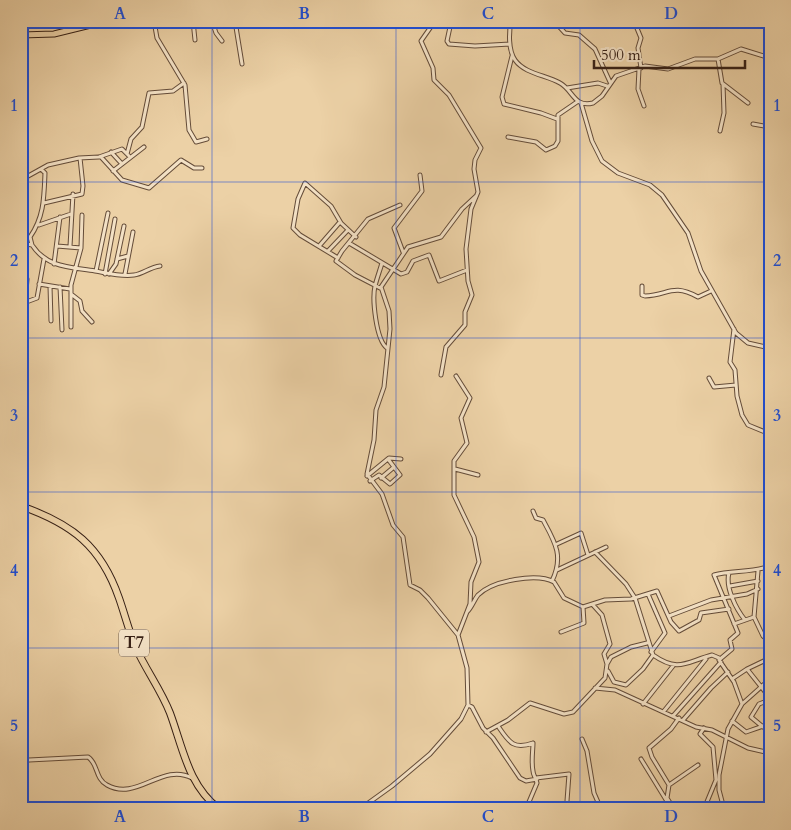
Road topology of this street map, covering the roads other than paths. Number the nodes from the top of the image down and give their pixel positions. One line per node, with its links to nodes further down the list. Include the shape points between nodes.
1 (107, 21): 12 (main road, via 54,34)
2 (154, 21): 22 (street, via 157,38)
3 (193, 21): 13 (street)
4 (212, 21): 14 (street)
5 (235, 21): 19 (street)
6 (441, 21): 11 (street)
7 (446, 21): 15 (street, via 450,27 448,44)
8 (511, 21): 15 (street)
9 (554, 21): 21 (street, via 565,33 579,35 595,49)
10 (634, 21): 20 (street, via 641,38 638,48)
11 (435, 22): 47 (street, via 421,40 435,82 449,95 480,146 474,169 478,188)
12 (21, 35)
13 (194, 40)
14 (222, 41)
15 (510, 44): 16 (street)
16 (513, 55): 25 (street, via 528,70); 29 (street, via 502,96 504,104)
17 (770, 58): 18 (street, via 741,49)
18 (718, 59): 20 (street, via 695,59 668,69); 23 (street)
19 (242, 64)
20 (640, 68): 21 (street, via 616,76); 28 (street, via 638,89)
21 (610, 82): 24 (street)
22 (184, 83): 34 (street, via 189,131 196,142); 37 (street, via 173,91 149,93 142,127 131,139)
23 (722, 83): 27 (street); 32 (street, via 724,113)
24 (607, 86): 25 (street, via 598,83); 26 (street, via 595,102)
25 (567, 88): 26 (street)
26 (579, 103): 29 (street, via 561,111); 91 (street, via 602,161 618,173 650,185 668,202 688,233)
27 (748, 103)
28 (644, 106)
29 (557, 119): 33 (street, via 557,144 548,150 530,140)
30 (753, 124): 31 (street)
31 (770, 127)
32 (720, 131)
33 (508, 137)
34 (207, 139)
35 (144, 146): 37 (street)
36 (111, 152): 37 (street, via 122,149); 38 (street); 40 (street)
37 (129, 155): 40 (street)
38 (101, 157): 39 (street); 43 (street)
39 (80, 158): 42 (street); 46 (street, via 83,190 81,194)
40 (122, 164): 43 (street)
41 (202, 168): 43 (street, via 194,168 181,160 150,188 122,180)
42 (41, 169): 45 (street); 48 (street, via 45,173)
43 (113, 171)
44 (420, 175): 69 (street, via 422,190 394,228)
45 (21, 180)
46 (72, 194): 48 (street); 51 (street)
47 (476, 196): 69 (street, via 440,237 410,246); 79 (street, via 470,214)
48 (44, 203): 56 (street)
49 (400, 205): 60 (street, via 368,219)
50 (108, 213): 80 (street)
51 (71, 214): 53 (street); 66 (street)
52 (82, 215): 67 (street)
53 (60, 217): 56 (street); 65 (street)
54 (115, 219): 81 (street)
55 (340, 222): 58 (street); 63 (street); 63 (street, via 330,206 306,182 292,227)
56 (38, 225): 64 (street, via 30,236)
57 (124, 226): 73 (street)
58 (348, 230): 60 (street); 68 (street)
59 (133, 232): 70 (street)
60 (356, 237): 62 (street)
61 (21, 243): 64 (street)
62 (349, 243): 71 (street); 74 (street)
63 (320, 245): 68 (street)
64 (32, 246): 72 (street)
65 (58, 246): 66 (street); 75 (street)
66 (70, 246): 67 (street)
67 (81, 248): 78 (street)
68 (328, 251): 71 (street)
69 (403, 252): 77 (street)
70 (128, 256): 73 (street); 82 (street)
71 (338, 258): 88 (street, via 337,263)
72 (44, 259): 75 (street); 84 (street)
73 (117, 259): 81 (street)
74 (382, 263): 77 (street); 88 (street)
75 (54, 264): 78 (street)
76 (160, 266): 82 (street, via 136,275)
77 (392, 268): 79 (street, via 405,274 413,261 430,255 439,281); 89 (street)
78 (75, 269): 80 (street); 90 (street)
79 (467, 270): 100 (street, via 472,295 465,312 466,324 446,347)
80 (96, 271): 81 (street)
81 (107, 274): 82 (street)
82 (125, 274)
83 (27, 279): 92 (street)
84 (38, 284): 85 (street); 92 (street, via 37,298)
85 (50, 286): 87 (street); 93 (street)
86 (642, 286): 91 (street, via 642,295 645,296 670,289 698,297)
87 (60, 287): 90 (street); 97 (street)
88 (375, 287): 89 (street); 98 (street, via 375,315)
89 (380, 288): 98 (street, via 389,312)
90 (70, 291): 94 (street); 95 (street)
91 (711, 291): 96 (street)
92 (21, 303)
93 (51, 321)
94 (92, 322)
95 (70, 327)
96 (734, 328): 99 (street, via 748,344); 103 (street, via 730,362 735,370)
97 (62, 330)
98 (387, 348): 110 (street, via 384,388 376,410)
99 (770, 348)
100 (441, 375)
101 (456, 376): 108 (street, via 470,398 461,418 467,443 454,460)
102 (709, 378): 103 (street, via 714,387)
103 (736, 385): 104 (street, via 746,423)
104 (770, 434)
105 (388, 459): 106 (street); 107 (street); 110 (street)
106 (401, 459)
107 (394, 467): 111 (street); 111 (street, via 400,474 398,478 390,484)
108 (455, 469): 109 (street); 134 (street, via 454,497 474,537 479,562 471,582)
109 (478, 475)
110 (367, 476): 112 (street)
111 (381, 478): 112 (street, via 378,475)
112 (370, 481): 140 (street, via 382,494 393,525 403,538 410,586 426,596)
113 (21, 506): 176 (highway, T7, via 49,516 75,532 94,550 107,569 136,648 168,708)
114 (533, 510): 115 (street, via 536,518 544,520)
115 (556, 544): 118 (street, via 580,533); 120 (street)
116 (606, 547): 117 (street)
117 (595, 552): 118 (street); 130 (street)
118 (588, 555): 120 (street)
119 (770, 566): 121 (street)
120 (557, 570): 123 (street)
121 (758, 571): 122 (street); 124 (street)
122 (729, 573): 125 (street); 129 (street, via 714,575)
123 (552, 580): 132 (street, via 564,598); 134 (street, via 535,577 494,586 479,595)
124 (758, 581): 125 (street); 126 (street)
125 (730, 586): 128 (street)
126 (758, 589): 128 (street); 136 (street)
127 (648, 594): 130 (street); 135 (street, via 658,591); 143 (street, via 665,633)
128 (733, 596): 129 (street); 137 (street)
129 (723, 597): 133 (street); 135 (street)
130 (635, 598): 131 (street, via 605,600); 142 (street)
131 (592, 605): 132 (street); 147 (street, via 602,614 605,625 610,646 605,653)
132 (583, 607): 139 (street, via 583,624)
133 (729, 609): 135 (street, via 701,614 699,620 679,631); 138 (street)
134 (468, 612): 140 (street)
135 (669, 616)
136 (754, 616): 137 (street); 141 (street, via 763,636)
137 (744, 620): 138 (street)
138 (734, 624): 146 (street, via 738,633 730,640 732,649)
139 (561, 632)
140 (458, 635): 158 (street, via 467,668)
141 (770, 642)
142 (647, 643): 143 (street); 147 (street, via 614,654)
143 (652, 654): 147 (street, via 643,669 626,685 614,682); 148 (street)
144 (708, 656): 146 (street, via 715,655); 148 (street, via 691,664); 159 (street)
145 (770, 658): 149 (street)
146 (720, 660): 150 (street); 160 (street)
147 (607, 666): 154 (street, via 605,678)
148 (673, 666): 156 (street)
149 (746, 669): 151 (street); 153 (street)
150 (728, 672): 151 (street); 161 (street)
151 (732, 679): 157 (street)
152 (770, 679): 153 (street)
153 (760, 686): 155 (street); 157 (street)
154 (594, 688): 156 (street, via 613,689); 164 (street, via 574,711 567,714 530,702)
155 (770, 699): 166 (street, via 759,704 751,717)
156 (642, 704): 159 (street)
157 (742, 704): 162 (street)
158 (468, 705): 167 (street); 183 (street, via 461,719 430,754)
159 (664, 711): 160 (street)
160 (673, 716): 161 (street)
161 (681, 719): 165 (street); 179 (street, via 649,748)
162 (731, 721): 166 (street, via 746,732); 170 (street)
163 (769, 724): 166 (street); 168 (street)
164 (498, 726): 167 (street); 177 (street, via 511,743 523,746 534,743 531,752)
165 (704, 728): 170 (street); 178 (street, via 700,734 712,747)
166 (764, 728)
167 (486, 732): 177 (street, via 520,778 526,781)
168 (770, 732)
169 (582, 738): 185 (street)
170 (726, 739): 171 (street); 175 (street)
171 (770, 753)
172 (641, 759): 181 (street)
173 (698, 765): 179 (street)
174 (21, 768): 176 (street, via 29,760 88,757 104,784 129,790 168,773 184,773)
175 (719, 775): 178 (street); 188 (street)
176 (192, 778): 182 (highway, T7)
177 (536, 779): 180 (street, via 569,774); 184 (street)
178 (716, 780): 187 (street)
179 (669, 785): 181 (street)
180 (567, 802)
181 (669, 804): 186 (street)
182 (219, 809)
183 (360, 809)
184 (526, 809)
185 (601, 809)
186 (674, 809)
187 (704, 809)
188 (724, 809)

